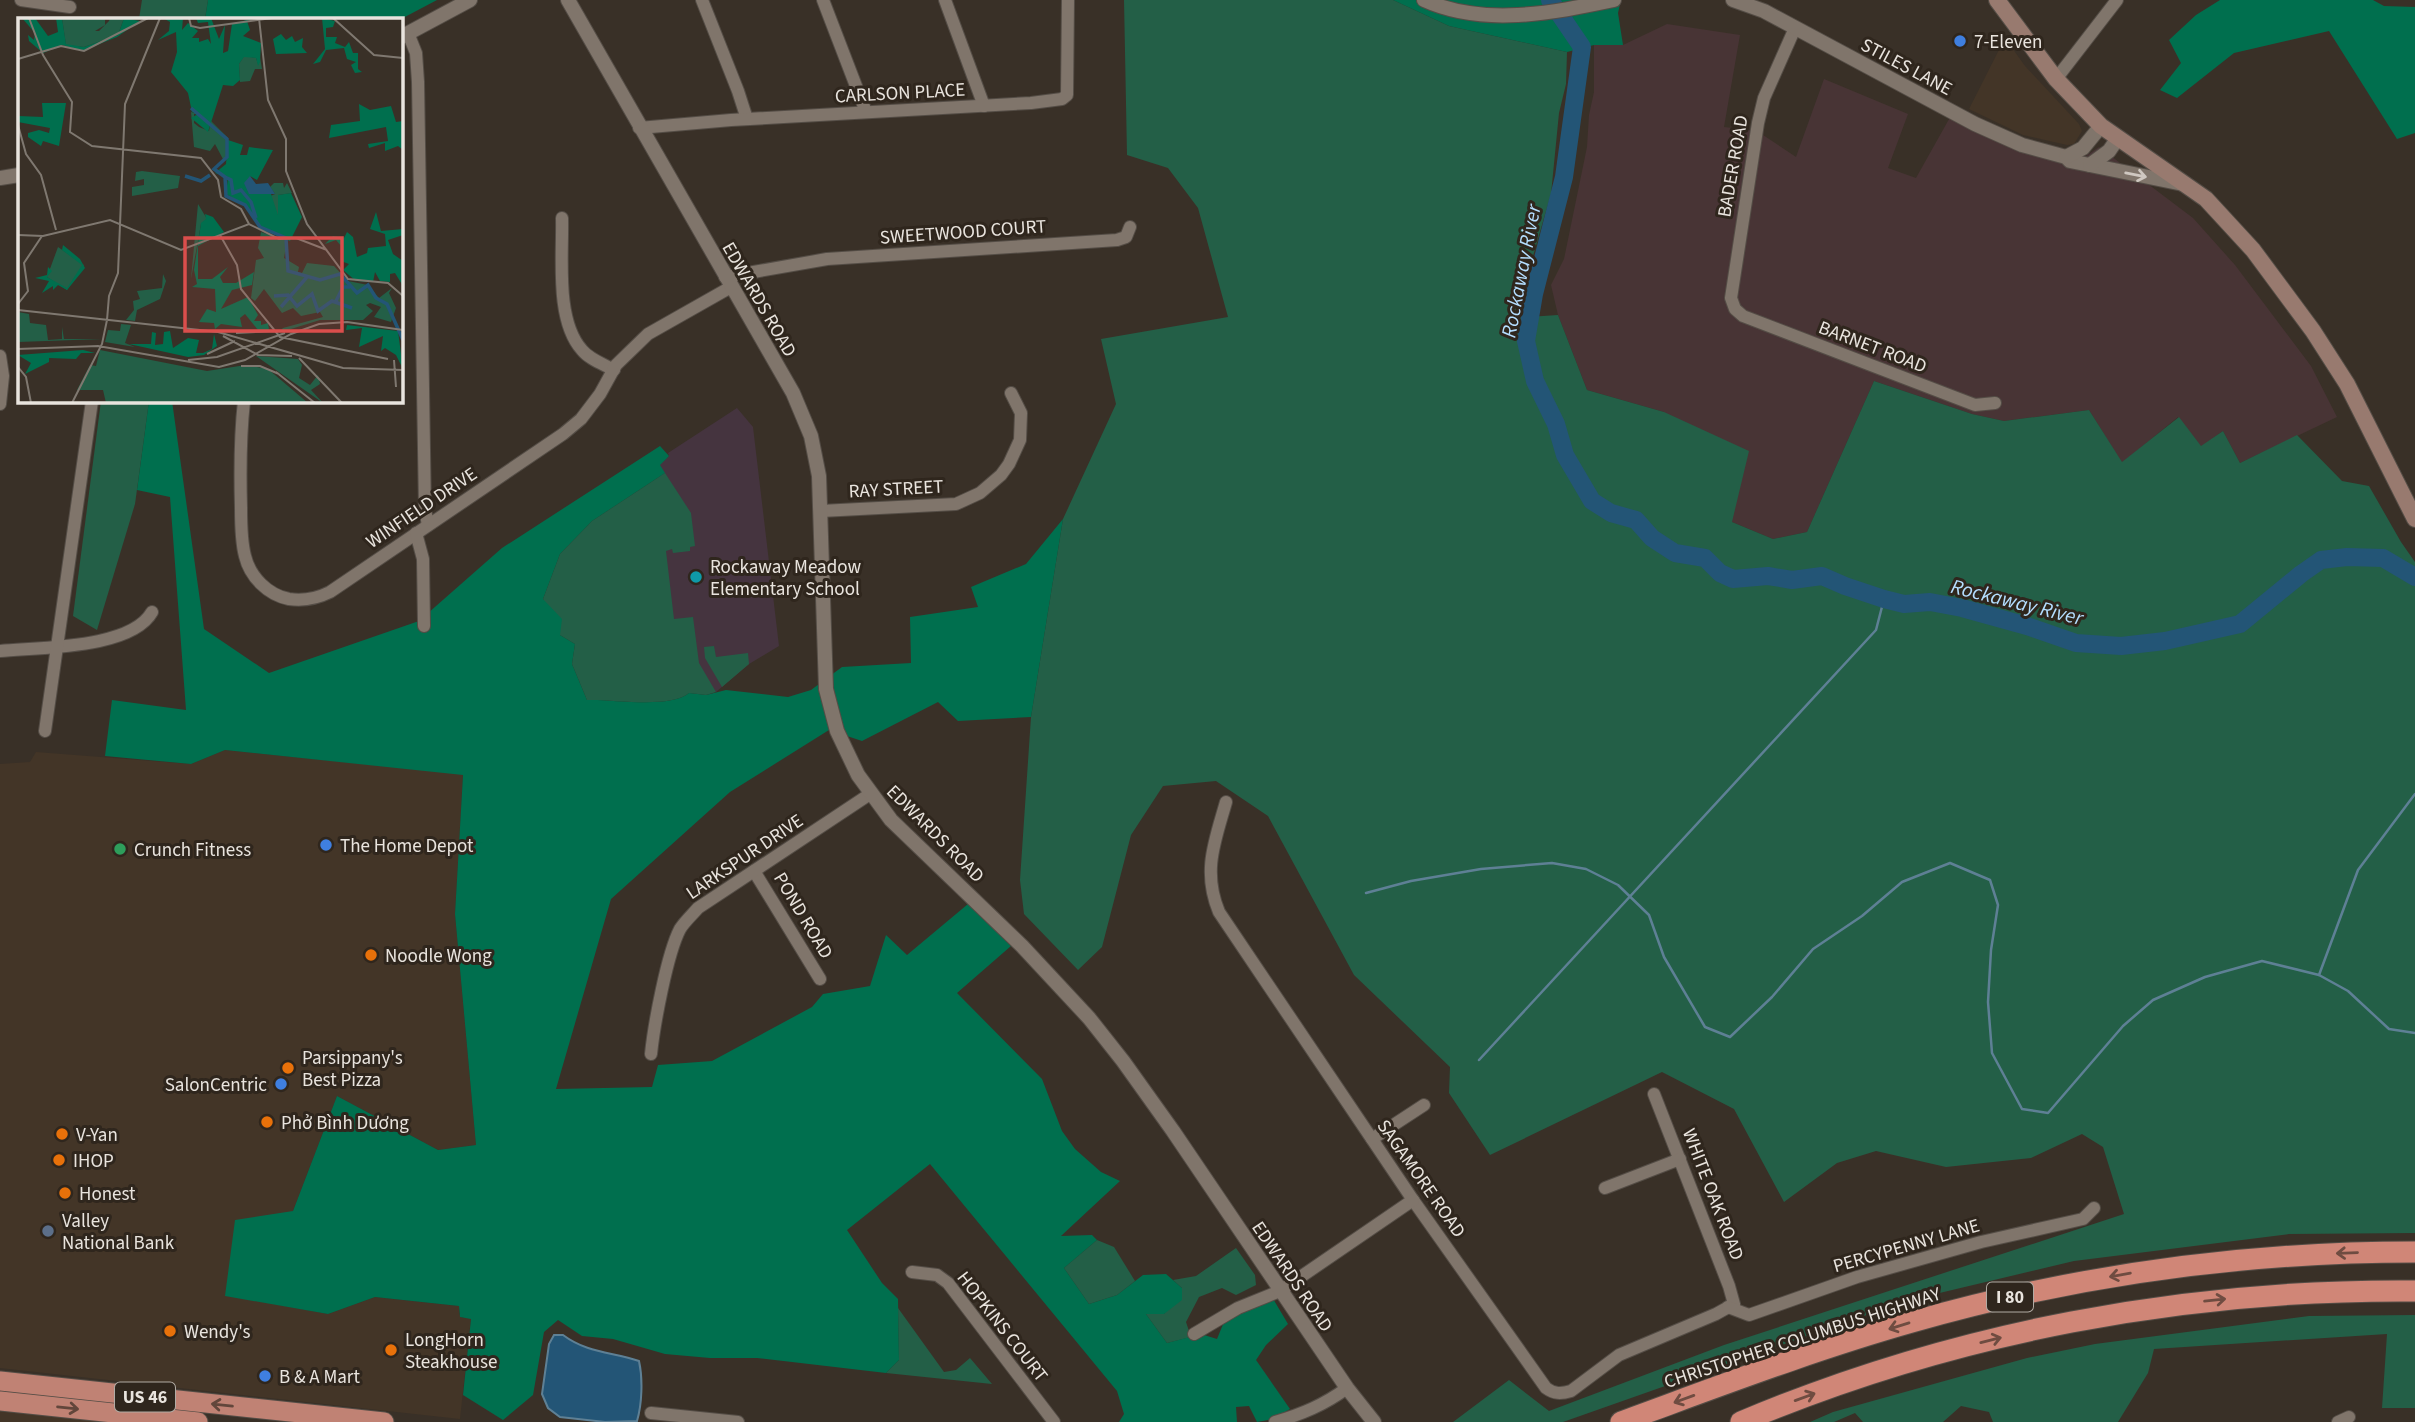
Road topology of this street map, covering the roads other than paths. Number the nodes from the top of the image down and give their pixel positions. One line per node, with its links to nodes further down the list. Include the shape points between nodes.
1 (21, 0): 13 (street)
2 (470, 0): 15 (street)
3 (568, 0): 21 (street, EDWARDS ROAD)
4 (702, 0): 19 (street)
5 (824, 0): 18 (street)
6 (945, 0): 17 (street)
7 (1069, 0): 17 (street, CARLSON PLACE, via 1067,95 1041,102)
8 (1424, 0): 9 (street, via 1494,16)
9 (1614, 0)
10 (1733, 0): 14 (street, STILES LANE)
11 (1997, 0): 16 (main road)
12 (2117, 0): 16 (street)
13 (70, 9)
14 (1795, 28): 23 (street, STILES LANE, via 1975,124 2022,145); 32 (street, BADER ROAD, via 1764,98 1758,124 1731,298)
15 (405, 35): 42 (street, via 416,53 418,82)
16 (2056, 79): 20 (main road)
17 (984, 106): 18 (street, CARLSON PLACE)
18 (866, 112): 19 (street, CARLSON PLACE)
19 (747, 119): 21 (street, CARLSON PLACE)
20 (2102, 126): 22 (main road); 23 (street, via 2083,148)
21 (639, 128): 31 (street, EDWARDS ROAD)
22 (2118, 138): 24 (street); 27 (main road)
23 (2066, 157): 24 (street, STILES LANE)
24 (2090, 165): 27 (street, STILES LANE, one-way to 27)
25 (18, 175): 26 (street)
26 (0, 178)
27 (2183, 184): 41 (main road, via 2228,221 2313,331 2353,396)
28 (562, 218): 34 (street, via 570,332 585,354)
29 (1130, 227): 30 (street, SWEETWOOD COURT, via 1126,237 1117,240)
30 (791, 264): 31 (street, WINFIELD DRIVE)
31 (728, 282): 34 (street, WINFIELD DRIVE, via 648,334); 40 (street, EDWARDS ROAD, via 804,417 816,456)
32 (1740, 314): 38 (street, BARNET ROAD, via 1975,405)
33 (0, 356): 39 (street)
34 (614, 370): 42 (street, WINFIELD DRIVE, via 581,419)
35 (1011, 393): 40 (street, RAY STREET, via 1021,413 1020,440 1001,475 980,493 956,504)
36 (92, 402): 46 (street)
37 (244, 402): 43 (street, WINFIELD DRIVE, via 241,530 250,569 267,589 292,599 324,595)
38 (1995, 403)
39 (0, 404)
40 (821, 511): 49 (street, EDWARDS ROAD, via 828,697 848,756)
41 (2415, 519)
42 (428, 525): 43 (street, WINFIELD DRIVE)
43 (416, 533): 45 (street, via 424,559)
44 (152, 612): 46 (street, via 143,625 119,637)
45 (424, 625)
46 (57, 645): 47 (street); 48 (street)
47 (0, 651)
48 (45, 731)
49 (870, 794): 51 (street, LARKSPUR DRIVE); 63 (street, EDWARDS ROAD, via 1089,1018 1173,1131)
50 (1226, 802): 56 (street, SAGAMORE ROAD, via 1210,866 1219,912)
51 (754, 871): 52 (street, POND ROAD); 53 (street, LARKSPUR DRIVE, via 698,908 680,930 669,960)
52 (820, 979)
53 (651, 1054)
54 (1654, 1094): 57 (street, WHITE OAK ROAD)
55 (1424, 1105): 56 (street)
56 (1371, 1139): 59 (street, SAGAMORE ROAD)
57 (1680, 1159): 58 (street); 65 (street, WHITE OAK ROAD, via 1729,1286 1734,1304)
58 (1605, 1188)
59 (1413, 1200): 63 (street); 65 (street, SAGAMORE ROAD, via 1551,1392 1571,1391 1619,1355)
60 (2094, 1209): 65 (street, PERCYPENNY LANE, via 2083,1220 1981,1242 1857,1277 1760,1312 1743,1314)
61 (2415, 1252): 78 (highway, CHRISTOPHER COLUMBUS HIGHWAY / I 80, one-way to 78, via 2239,1260 2056,1286 1876,1333)
62 (912, 1272): 75 (street, HOPKINS COURT, via 937,1275 947,1283)
63 (1280, 1291): 66 (street, via 1238,1308); 68 (street, EDWARDS ROAD)
64 (2415, 1291): 79 (highway, I 80, one-way to 64, via 1922,1358 2099,1317 2243,1297)
65 (1728, 1307)
66 (1194, 1334)
67 (0, 1381): 71 (highway, US 46, one-way to 67)
68 (1347, 1388): 76 (street, via 1308,1412); 77 (street, EDWARDS ROAD)
69 (0, 1401): 72 (highway, US 46, one-way to 72)
70 (651, 1413): 74 (street)
71 (318, 1419): 73 (highway, US 46)
72 (198, 1422)
73 (384, 1422)
74 (738, 1422)
75 (1054, 1422)
76 (1275, 1422)
77 (1374, 1422)
78 (1621, 1422)
79 (1741, 1422)

